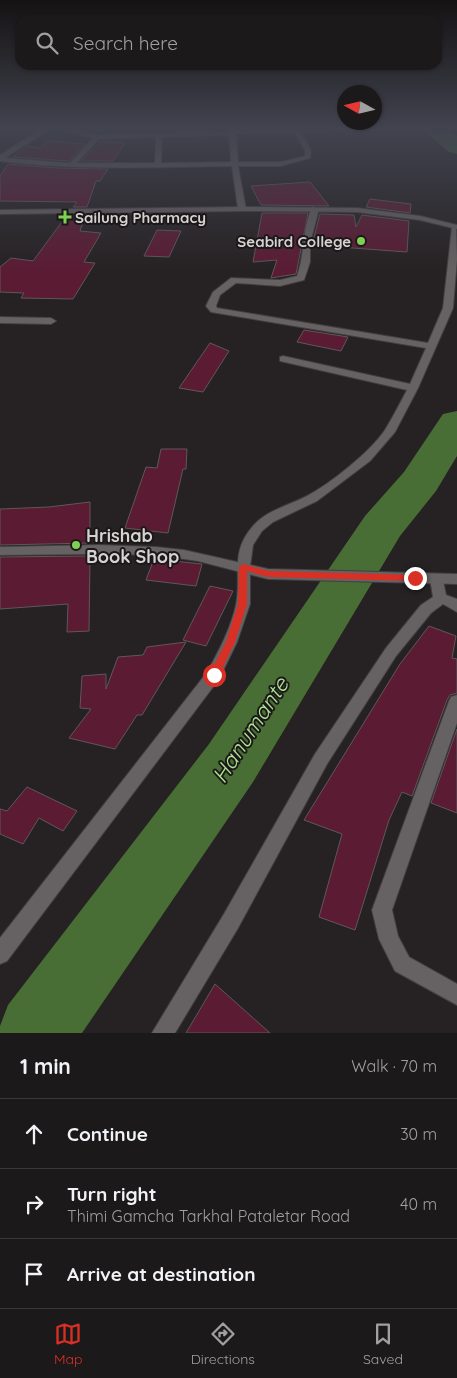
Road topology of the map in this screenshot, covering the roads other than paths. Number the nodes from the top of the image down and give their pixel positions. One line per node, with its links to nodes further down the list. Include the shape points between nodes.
1 (237, 176): 2 (street)
2 (242, 209): 3 (street); 4 (street)
3 (315, 209): 5 (street, via 404,215); 8 (street, via 301,278 280,283 234,280 216,294 211,306 214,310)
4 (0, 212)
5 (457, 227): 8 (street, via 448,308)
6 (0, 320): 7 (street)
7 (51, 321)
8 (431, 346): 10 (street)
9 (283, 359): 10 (street)
10 (413, 388): 12 (street, via 389,432 366,459 313,498 258,528 247,545)
11 (0, 552): 12 (street, via 141,550)
12 (243, 567): 13 (street, via 268,574); 18 (street, via 242,604 230,642 214,675)
13 (438, 579): 14 (street); 15 (street)
14 (457, 579)
15 (440, 599): 16 (street, via 449,600); 20 (street, via 426,609 391,652 321,759)
16 (457, 607)
17 (457, 701): 19 (street, via 382,910 390,939 402,964)
18 (0, 954)
19 (457, 995)
20 (164, 1033)

